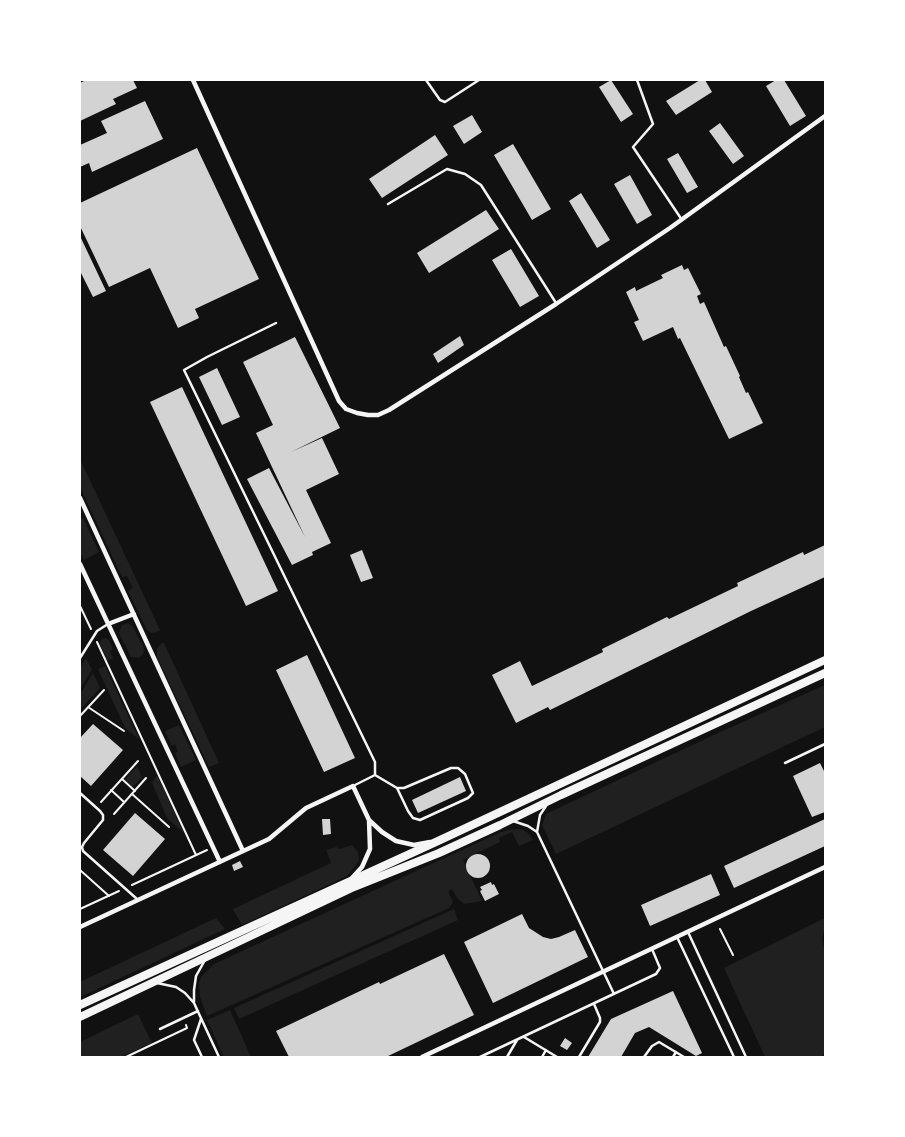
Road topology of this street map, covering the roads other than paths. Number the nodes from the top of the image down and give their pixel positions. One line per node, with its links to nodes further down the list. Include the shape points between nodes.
1 (193, 80): 9 (street, via 339,401 346,408 357,414 378,415 389,410)
2 (431, 80): 5 (lane)
3 (479, 80): 5 (lane, via 445,102)
4 (637, 80): 8 (lane, via 653,124 633,147)
5 (427, 81)
6 (825, 116): 8 (street)
7 (388, 204): 9 (lane, via 447,169 465,174 481,185)
8 (682, 220): 9 (street)
9 (556, 304)
10 (276, 323): 20 (lane, via 184,370 375,762)
11 (80, 498): 13 (street)
12 (80, 564): 14 (street)
13 (134, 614): 14 (street); 29 (street)
14 (108, 624): 15 (lane, via 99,629); 30 (street)
15 (80, 658)
16 (825, 660): 28 (highway)
17 (825, 673): 24 (highway)
18 (825, 744): 19 (lane)
19 (785, 763)
20 (375, 775): 21 (lane); 22 (lane)
21 (353, 786): 25 (street); 29 (street, via 306,808 270,839)
22 (397, 788): 22 (lane, via 458,768 465,774 472,793 468,798 420,820 413,818)
23 (80, 793): 33 (lane, via 103,814 103,820 84,843 83,851)
24 (550, 800): 26 (highway); 27 (lane, via 540,815)
25 (369, 820): 28 (street, via 396,841 414,845); 32 (street, via 370,849 362,867)
26 (510, 820): 27 (lane); 38 (highway, via 354,887)
27 (537, 832): 39 (lane)
28 (438, 841): 32 (highway)
29 (244, 851): 30 (street)
30 (220, 862): 33 (street)
31 (825, 867): 35 (street)
32 (351, 880): 44 (highway)
33 (138, 900): 34 (street)
34 (80, 927)
35 (688, 932): 36 (street); 65 (lane)
36 (677, 937): 37 (street); 64 (lane)
37 (652, 949): 39 (street); 41 (lane, via 659,972)
38 (207, 958): 40 (highway); 42 (lane, via 196,976)
39 (603, 971): 41 (lane); 53 (street)
40 (152, 983): 42 (lane, via 176,987); 46 (highway)
41 (614, 994): 43 (lane)
42 (194, 1004): 45 (lane)
43 (594, 1004): 49 (lane); 60 (lane, via 600,1022)
44 (80, 1005)
45 (198, 1011): 47 (lane); 48 (lane)
46 (80, 1016)
47 (202, 1019): 54 (lane, via 194,1040); 55 (lane)
48 (160, 1028)
49 (524, 1037): 50 (lane); 51 (lane)
50 (518, 1039): 56 (lane); 57 (lane)
51 (546, 1050): 58 (lane); 59 (lane)
52 (676, 1052): 61 (lane, via 659,1042); 62 (lane); 63 (lane)
53 (425, 1056)
54 (202, 1057)
55 (220, 1057)
56 (480, 1057)
57 (507, 1057)
58 (542, 1057)
59 (557, 1057)
60 (578, 1057)
61 (644, 1057)
62 (673, 1057)
63 (684, 1057)
64 (734, 1057)
65 (746, 1057)

